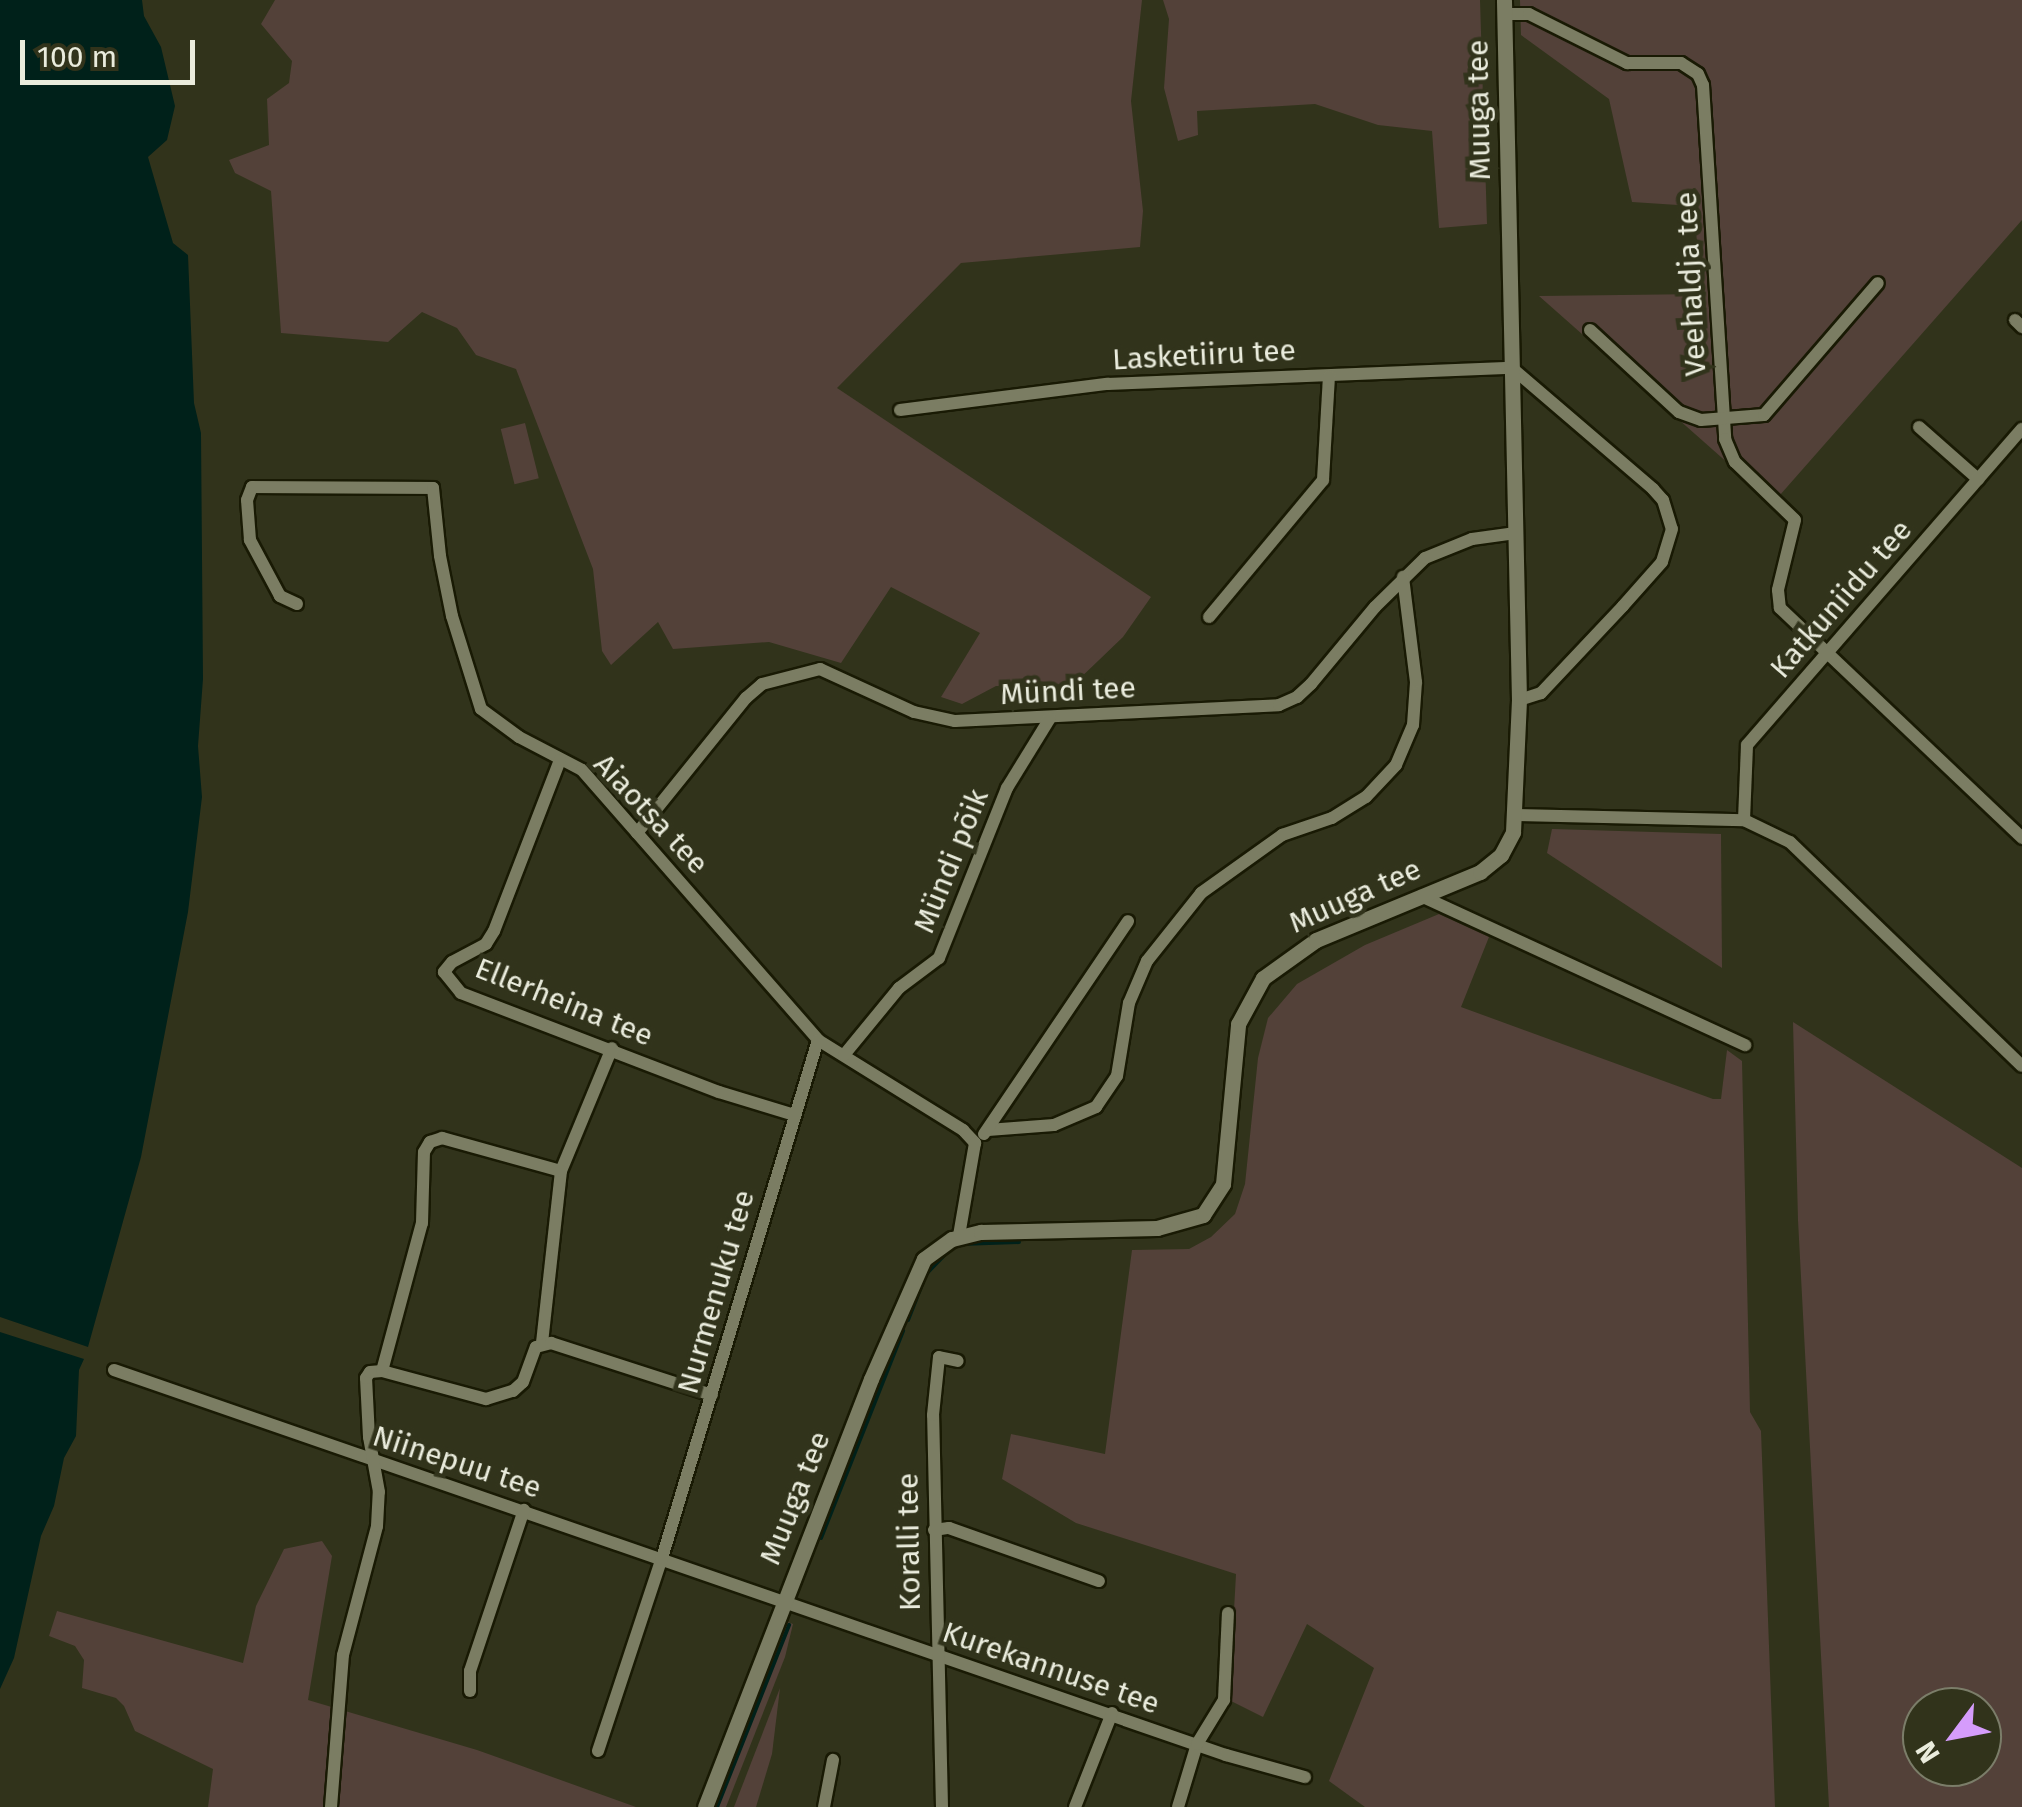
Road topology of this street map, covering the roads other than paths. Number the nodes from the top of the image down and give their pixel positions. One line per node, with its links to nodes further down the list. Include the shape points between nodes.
1 (1504, 7): 4 (street, Muuga tee); 7 (street, Veehaldja tee, via 1627,63 1681,63 1698,74)
2 (1878, 284): 7 (street, via 1764,415)
3 (1590, 330): 7 (street, via 1679,412)
4 (1512, 368): 5 (street, Lasketiiru tee); 11 (street, Muuga tee); 16 (street, via 1653,489 1672,529 1662,562 1541,692)
5 (1329, 376): 6 (street, Lasketiiru tee, via 1107,384); 14 (street, via 1324,480)
6 (900, 410)
7 (1724, 419): 15 (street, Veehaldja tee, via 1735,462 1794,520 1780,608)
8 (1919, 427): 10 (street)
9 (2022, 429): 10 (street, Katkuniidu tee)
10 (1978, 479): 15 (street, Katkuniidu tee)
11 (1516, 534): 12 (street, Mündi tee, via 1445,547); 16 (street, Muuga tee)
12 (1403, 577): 17 (street, Mündi tee, via 1289,702); 31 (street, via 1416,682 1413,725 1396,765 1366,797 1332,818 1282,835 1200,893 1147,961 1129,1003 1117,1076 1096,1107 1054,1125)
13 (296, 604): 18 (street, Aiaotsa tee, via 280,596 250,540 252,487 433,488 452,616 481,709)
14 (1208, 617)
15 (1827, 652): 20 (street, Katkuniidu tee, via 1747,745); 22 (street)
16 (1519, 700): 19 (street, Muuga tee)
17 (1050, 718): 21 (street, Mündi tee, via 934,718 866,686 808,669 762,684 746,698); 28 (street, Mündi põik, via 1007,788 939,958 899,988)
18 (560, 760): 21 (street, Aiaotsa tee, via 582,770); 27 (street, Ellerheina tee, via 494,930 486,944 444,972 461,993)
19 (1516, 815): 20 (street); 23 (street, Muuga tee, via 1514,832 1494,862)
20 (1744, 820): 29 (street, via 1804,852)
21 (637, 834): 25 (street, Aiaotsa tee)
22 (2022, 838)
23 (1422, 896): 26 (street); 34 (street, Muuga tee, via 1295,951 1253,991 1238,1024 1223,1184 1203,1215 1157,1228)
24 (1128, 921): 31 (street)
25 (818, 1040): 28 (street, Aiaotsa tee); 30 (street, Nurmenuku tee)
26 (1744, 1045)
27 (612, 1048): 30 (street, Ellerheina tee); 33 (street)
28 (844, 1056): 32 (street, Aiaotsa tee)
29 (2022, 1066)
30 (794, 1114): 39 (street, Nurmenuku tee)
31 (988, 1130): 32 (street)
32 (975, 1143): 34 (street)
33 (560, 1171): 35 (street); 38 (street, via 442,1138 430,1142 422,1223)
34 (959, 1236): 45 (street, Muuga tee, via 932,1250 916,1271)
35 (542, 1343): 38 (street, via 522,1382 486,1399); 39 (street)
36 (958, 1362): 42 (street, Koralli tee, via 939,1357 936,1371)
37 (114, 1370): 40 (street, Niinepuu tee)
38 (382, 1371): 40 (street, via 366,1378)
39 (712, 1395): 43 (street, Nurmenuku tee)
40 (375, 1461): 41 (street, Niinepuu tee); 54 (street, via 377,1526 343,1655)
41 (524, 1510): 43 (street, Niinepuu tee); 48 (street, via 470,1670)
42 (934, 1530): 44 (street, via 950,1528); 47 (street, Koralli tee)
43 (662, 1558): 45 (street, Niinepuu tee); 51 (street, Nurmenuku tee)
44 (1098, 1581)
45 (783, 1602): 47 (street, Kurekannuse tee); 55 (street, Muuga tee)
46 (1228, 1613): 50 (street, via 1224,1700)
47 (937, 1656): 49 (street, Kurekannuse tee); 57 (street, Koralli tee)
48 (470, 1692)
49 (1112, 1713): 50 (street, Kurekannuse tee); 58 (street)
50 (1197, 1744): 53 (street, Kurekannuse tee); 59 (street)
51 (598, 1751)
52 (832, 1760): 56 (street)
53 (1305, 1777)
54 (331, 1807)
55 (705, 1807)
56 (824, 1807)
57 (942, 1807)
58 (1075, 1807)
59 (1178, 1807)

